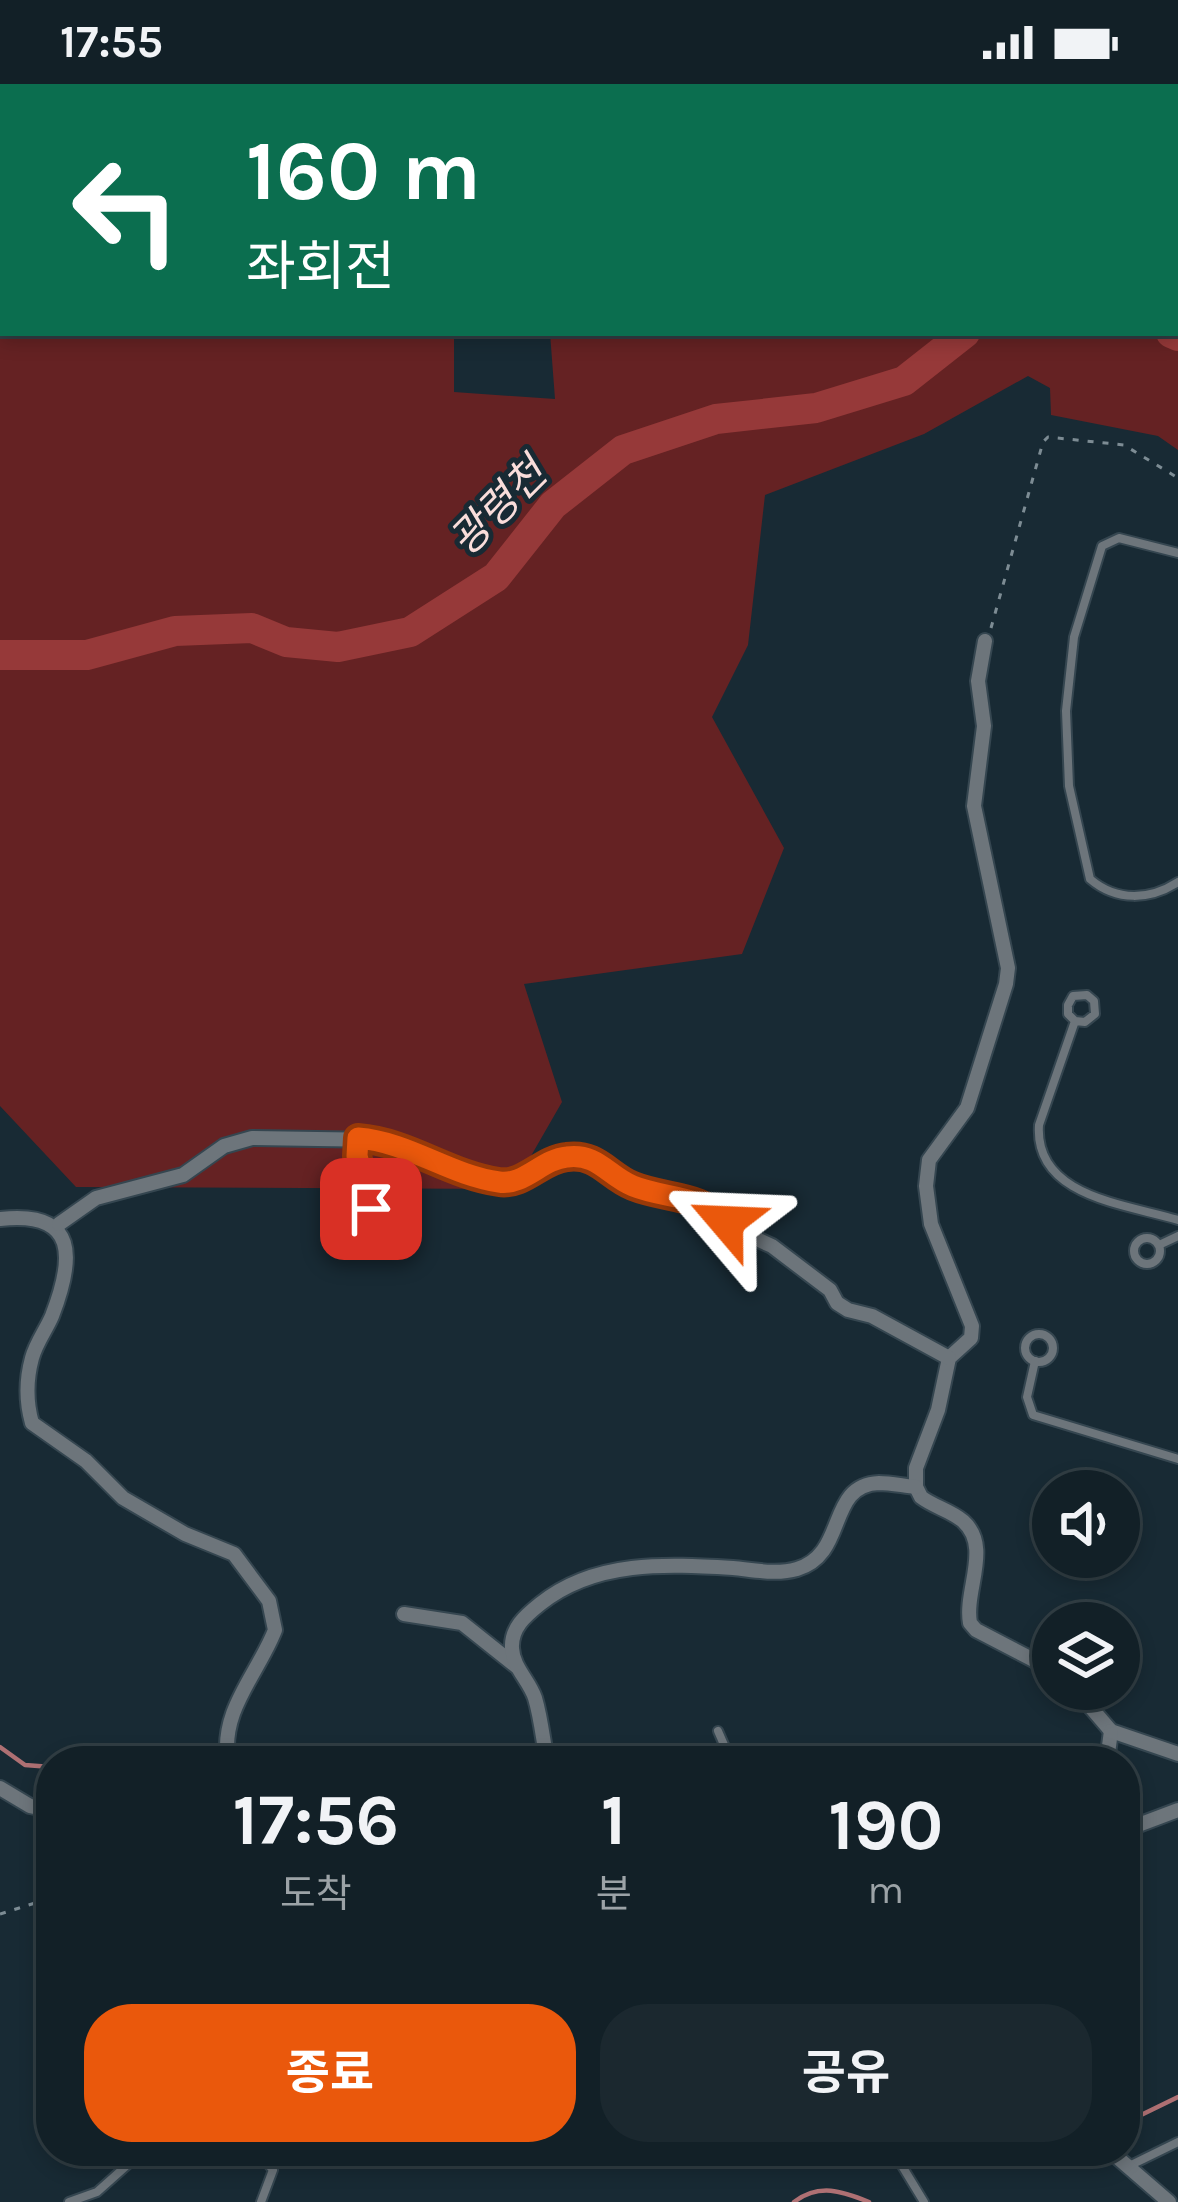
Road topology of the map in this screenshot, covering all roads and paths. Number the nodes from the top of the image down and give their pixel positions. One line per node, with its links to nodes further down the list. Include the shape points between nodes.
1 (1178, 478): 3 (path, via 1124,446 1042,442)
2 (1178, 553): 4 (lane, via 1119,538 1102,546 1074,637 1066,711 1070,787 1090,879 1140,898)
3 (985, 641): 13 (street, via 974,806 1007,968 967,1108 929,1160 931,1223 972,1326)
4 (1178, 882)
5 (1075, 1021): 9 (lane, via 1039,1125 1043,1156 1069,1187)
6 (358, 1138): 7 (lane); 10 (street, via 235,1141 183,1175 112,1191); 13 (street, via 400,1144 508,1184 563,1157 593,1159 626,1184 707,1205 772,1246 837,1303)
7 (371, 1209)
8 (0, 1219): 23 (street, via 38,1221 67,1243 55,1306 32,1357 32,1424 123,1498 234,1554 269,1601 275,1630 242,1688)
9 (1178, 1220)
10 (59, 1224)
11 (1178, 1236): 12 (lane)
12 (1159, 1245)
13 (949, 1358): 16 (street)
14 (1036, 1361): 15 (lane, via 1027,1397 1033,1415)
15 (1178, 1459)
16 (916, 1487): 18 (street, via 974,1535 970,1623); 19 (street, via 876,1483 850,1496 823,1556 796,1570 621,1567 594,1574 544,1600 516,1626)
17 (404, 1614): 19 (street, via 462,1623)
18 (1032, 1659)
19 (516, 1666): 24 (street, via 535,1696)
20 (1094, 1710): 22 (street)
21 (718, 1731): 25 (lane)
22 (1111, 1731): 26 (street); 27 (street)
23 (228, 1746)
24 (544, 1746)
25 (724, 1746)
26 (1109, 1746)
27 (1178, 1754)
28 (0, 1788): 29 (street)
29 (36, 1807)
30 (1178, 1810): 31 (street)
31 (1140, 1824)
32 (36, 1903): 33 (path)
33 (0, 1914)
34 (1178, 2142): 35 (lane)
35 (1140, 2161)
36 (126, 2166): 40 (lane, via 97,2192)
37 (270, 2166): 41 (lane)
38 (902, 2166): 42 (lane)
39 (1130, 2166): 43 (street)
40 (69, 2202)
41 (261, 2202)
42 (924, 2202)
43 (1168, 2202)

